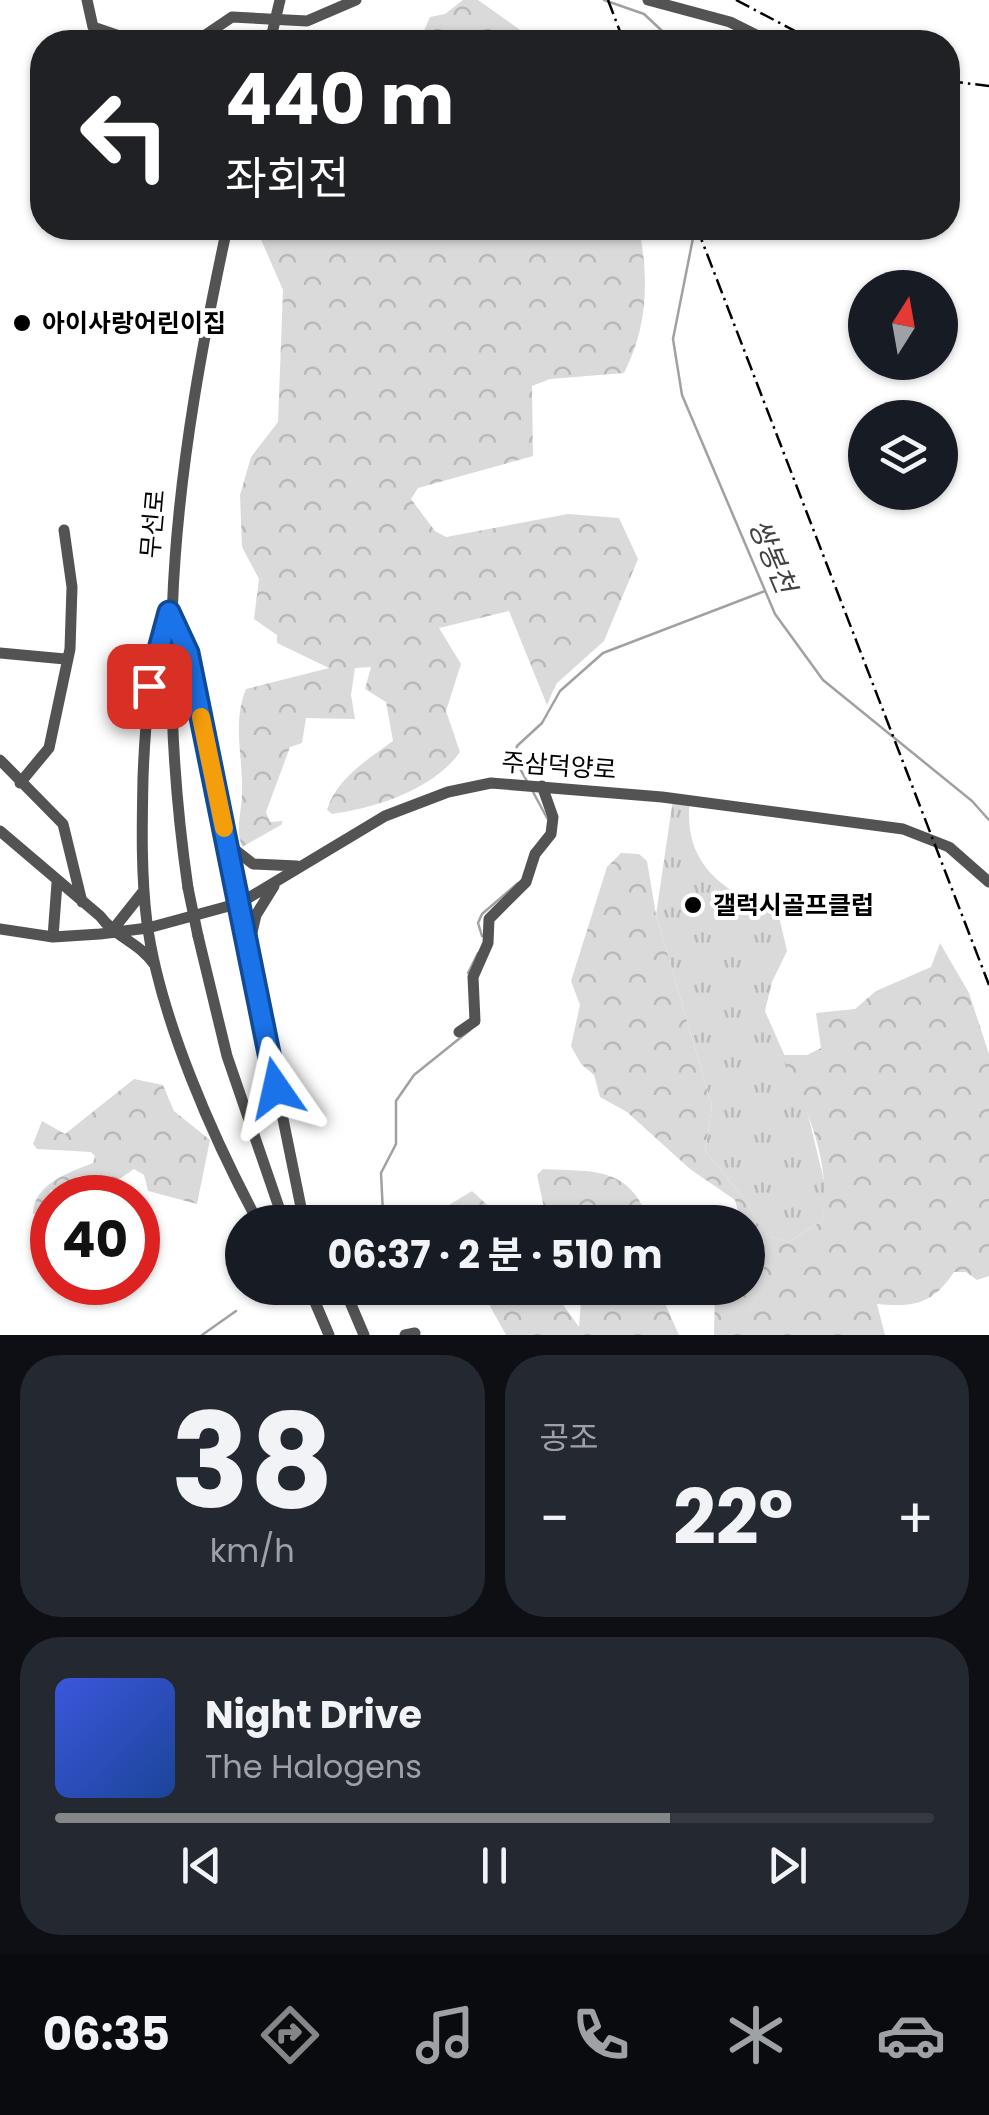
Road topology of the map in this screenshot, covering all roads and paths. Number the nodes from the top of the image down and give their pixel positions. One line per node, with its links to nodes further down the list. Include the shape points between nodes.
1 (87, 0): 5 (street, via 93,26)
2 (280, 0): 7 (street, bridge)
3 (356, 0): 6 (street, via 307,21 225,19)
4 (648, 0): 8 (street)
5 (104, 30)
6 (211, 30)
7 (273, 30)
8 (746, 30)
9 (225, 240): 11 (street, 무선로, via 188,416)
10 (64, 530): 13 (street, via 72,588)
11 (169, 612): 18 (street, via 188,653); 23 (street, via 149,686); 34 (street, 무선로, bridge, via 170,738 188,888 235,1084)
12 (0, 653): 13 (street)
13 (66, 659): 15 (street, via 49,748)
14 (0, 760): 15 (street)
15 (20, 783): 24 (street, via 63,824)
16 (540, 785): 19 (street, 주삼덕양로, via 472,786 421,801); 22 (street, 주삼덕양로, via 903,829 949,847); 32 (street, via 553,817 551,834 526,882 488,919 488,943 473,977 474,1022)
17 (0, 831): 21 (street)
18 (226, 841): 19 (street, via 254,864); 25 (street)
19 (296, 866): 20 (street, 주삼덕양로)
20 (280, 878): 25 (street, 주삼덕양로); 30 (street, via 256,915)
21 (57, 882): 24 (street); 29 (street)
22 (989, 882)
23 (143, 887): 26 (street); 28 (street)
24 (82, 902): 28 (street)
25 (240, 903): 26 (street, 주삼덕양로); 30 (street)
26 (148, 928): 28 (street, 주삼덕양로); 31 (street)
27 (0, 930): 29 (street, 주삼덕양로)
28 (111, 932): 29 (street, 주삼덕양로); 31 (street, via 144,951)
29 (53, 937)
30 (249, 951): 35 (street)
31 (159, 973): 33 (street, via 213,1129)
32 (459, 1032)
33 (250, 1205)
34 (278, 1205)
35 (301, 1205)
36 (317, 1305): 38 (street)
37 (351, 1305): 39 (street)
38 (329, 1335)
39 (364, 1335)

